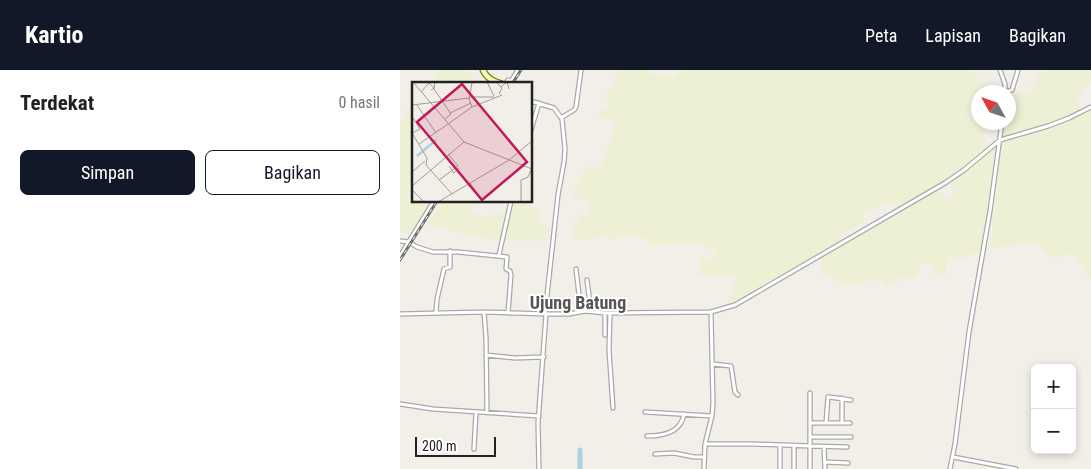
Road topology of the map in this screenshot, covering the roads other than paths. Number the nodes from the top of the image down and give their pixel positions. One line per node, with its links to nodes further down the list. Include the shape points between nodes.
1 (483, 70): 6 (street)
2 (518, 70): 7 (street)
3 (581, 70): 13 (street, via 576,107)
4 (1000, 70): 8 (street)
5 (1018, 70): 9 (street)
6 (493, 82)
7 (508, 82)
8 (1005, 85)
9 (1014, 85)
10 (532, 103): 11 (street)
11 (539, 104): 13 (street, via 554,108); 14 (street)
12 (1091, 107): 16 (street, via 1048,126)
13 (561, 118): 34 (street, via 565,155)
14 (532, 127)
15 (1001, 130): 16 (street)
16 (1000, 140): 29 (street, via 930,193 749,298); 67 (street, via 969,332)
17 (433, 202): 20 (street)
18 (511, 202): 22 (street)
19 (400, 241): 20 (street)
20 (409, 242): 21 (street, via 429,251); 23 (street)
21 (450, 251): 22 (street); 30 (street, via 450,267 444,269)
22 (499, 255): 31 (street, via 507,257 506,269 511,273)
23 (400, 256)
24 (576, 269): 26 (street, via 580,302)
25 (587, 280): 27 (street)
26 (585, 311): 27 (street); 34 (street)
27 (591, 311): 32 (street)
28 (484, 312): 30 (street); 31 (street); 36 (street)
29 (711, 312): 32 (street); 38 (street)
30 (436, 313): 33 (street)
31 (508, 313): 34 (street)
32 (608, 313): 35 (street); 44 (street)
33 (400, 314)
34 (546, 314): 37 (street)
35 (605, 336)
36 (486, 356): 37 (street); 46 (street)
37 (544, 357): 49 (street)
38 (712, 364): 40 (street, via 731,366); 50 (street)
39 (810, 393): 51 (street)
40 (738, 395)
41 (842, 398): 42 (street); 52 (street, via 827,398); 53 (street)
42 (850, 400)
43 (400, 404): 45 (street)
44 (613, 408)
45 (476, 412): 46 (street); 64 (street)
46 (487, 412): 49 (street)
47 (645, 412): 48 (street)
48 (684, 414): 50 (street); 55 (street, via 674,431)
49 (539, 416): 70 (street)
50 (712, 416): 58 (street)
51 (810, 423): 52 (street); 56 (street)
52 (826, 423): 53 (street)
53 (842, 423): 54 (street)
54 (850, 423)
55 (647, 436)
56 (810, 437): 57 (street); 61 (street)
57 (850, 437)
58 (705, 444): 59 (street); 66 (street)
59 (780, 446): 60 (street); 72 (street)
60 (794, 446): 61 (street); 73 (street)
61 (810, 446): 62 (street); 74 (street)
62 (824, 447): 63 (street); 68 (street)
63 (847, 447)
64 (474, 449)
65 (655, 454): 66 (street)
66 (704, 457): 71 (street)
67 (953, 457): 76 (street); 77 (street)
68 (825, 462): 69 (street); 75 (street)
69 (848, 463)
70 (538, 469)
71 (704, 469)
72 (780, 469)
73 (794, 469)
74 (810, 469)
75 (825, 469)
76 (950, 469)
77 (1016, 469)

